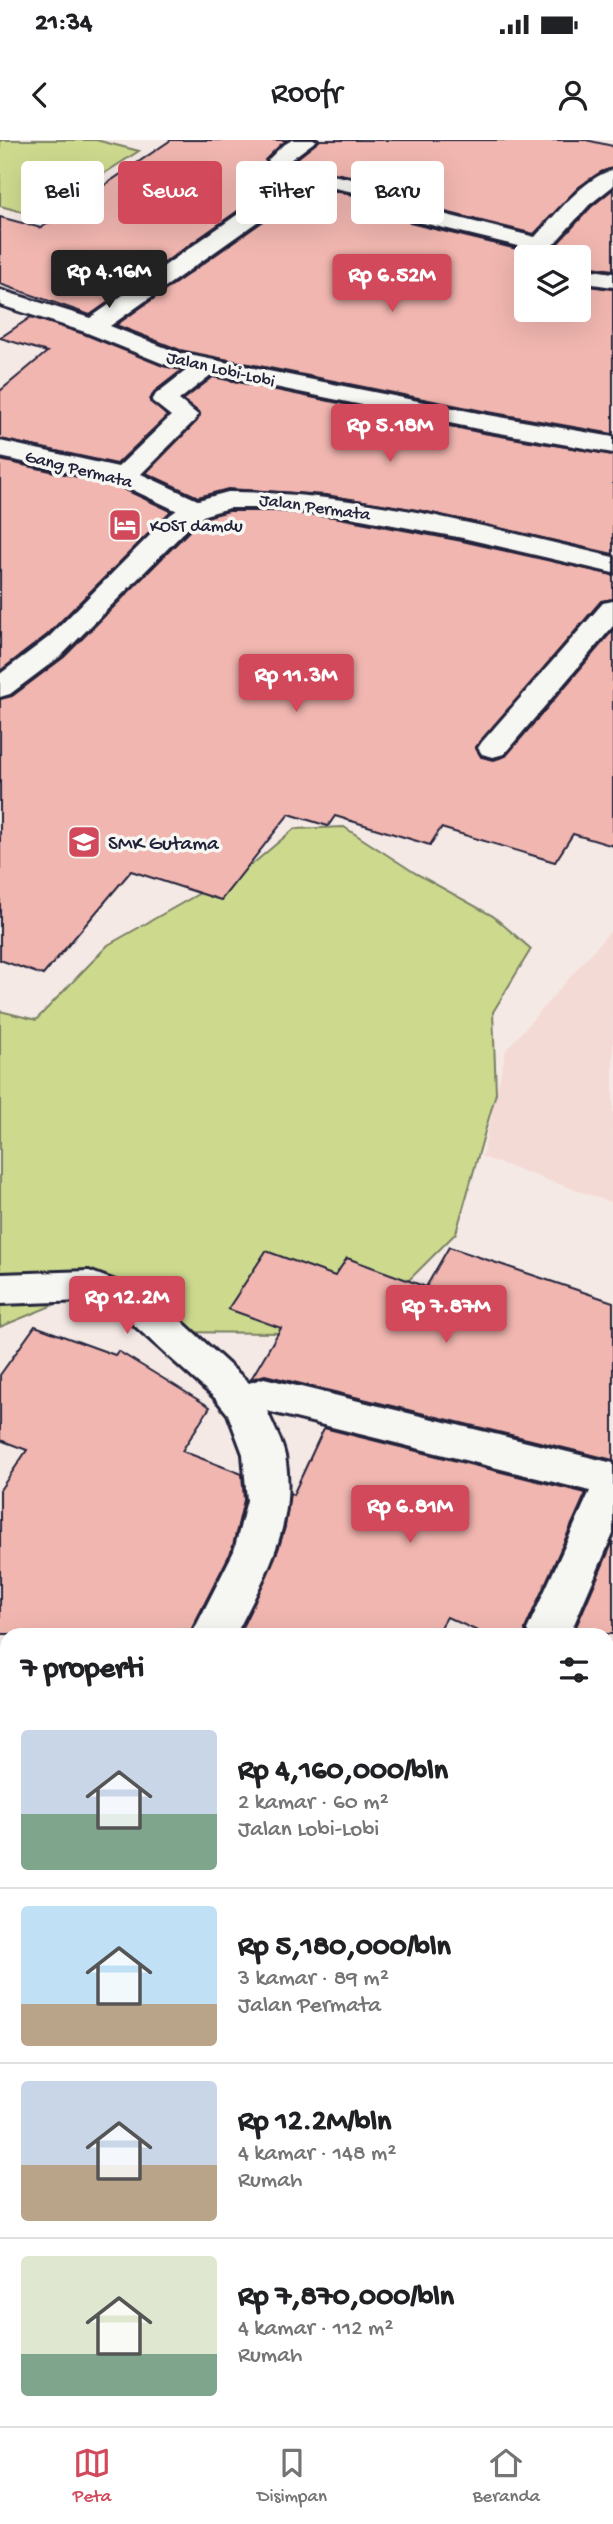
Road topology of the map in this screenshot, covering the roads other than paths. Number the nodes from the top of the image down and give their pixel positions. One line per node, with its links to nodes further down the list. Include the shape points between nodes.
1 (267, 144): 2 (street)
2 (298, 145): 3 (street)
3 (279, 161)
4 (613, 176): 7 (street, via 581,200)
5 (337, 182): 8 (street, via 394,194 414,203 413,210 419,215)
6 (239, 224): 12 (street)
7 (542, 245)
8 (514, 251)
9 (591, 277): 10 (street)
10 (613, 280)
11 (0, 297): 12 (street, Jalan Lobi-Lobi)
12 (93, 327): 13 (street, Jalan Lobi-Lobi, via 136,346)
13 (206, 366): 14 (street, Jalan Lobi-Lobi); 16 (street, via 164,401 186,415)
14 (613, 445)
15 (0, 449): 16 (street, Gang Permata)
16 (124, 476): 17 (street, Gang Permata)
17 (195, 509): 18 (street, Jalan Permata, via 242,498 296,502 449,527); 20 (street, Jalan Permata, via 127,571 57,646)
18 (613, 565)
19 (613, 609): 21 (street)
20 (0, 688)
21 (493, 748)
22 (0, 1289): 23 (street, via 89,1286 139,1306)
23 (245, 1406): 24 (street, via 264,1394); 26 (street, via 264,1454 268,1500 255,1552)
24 (613, 1480)
25 (613, 1486): 27 (street)
26 (217, 1628)
27 (551, 1628)

